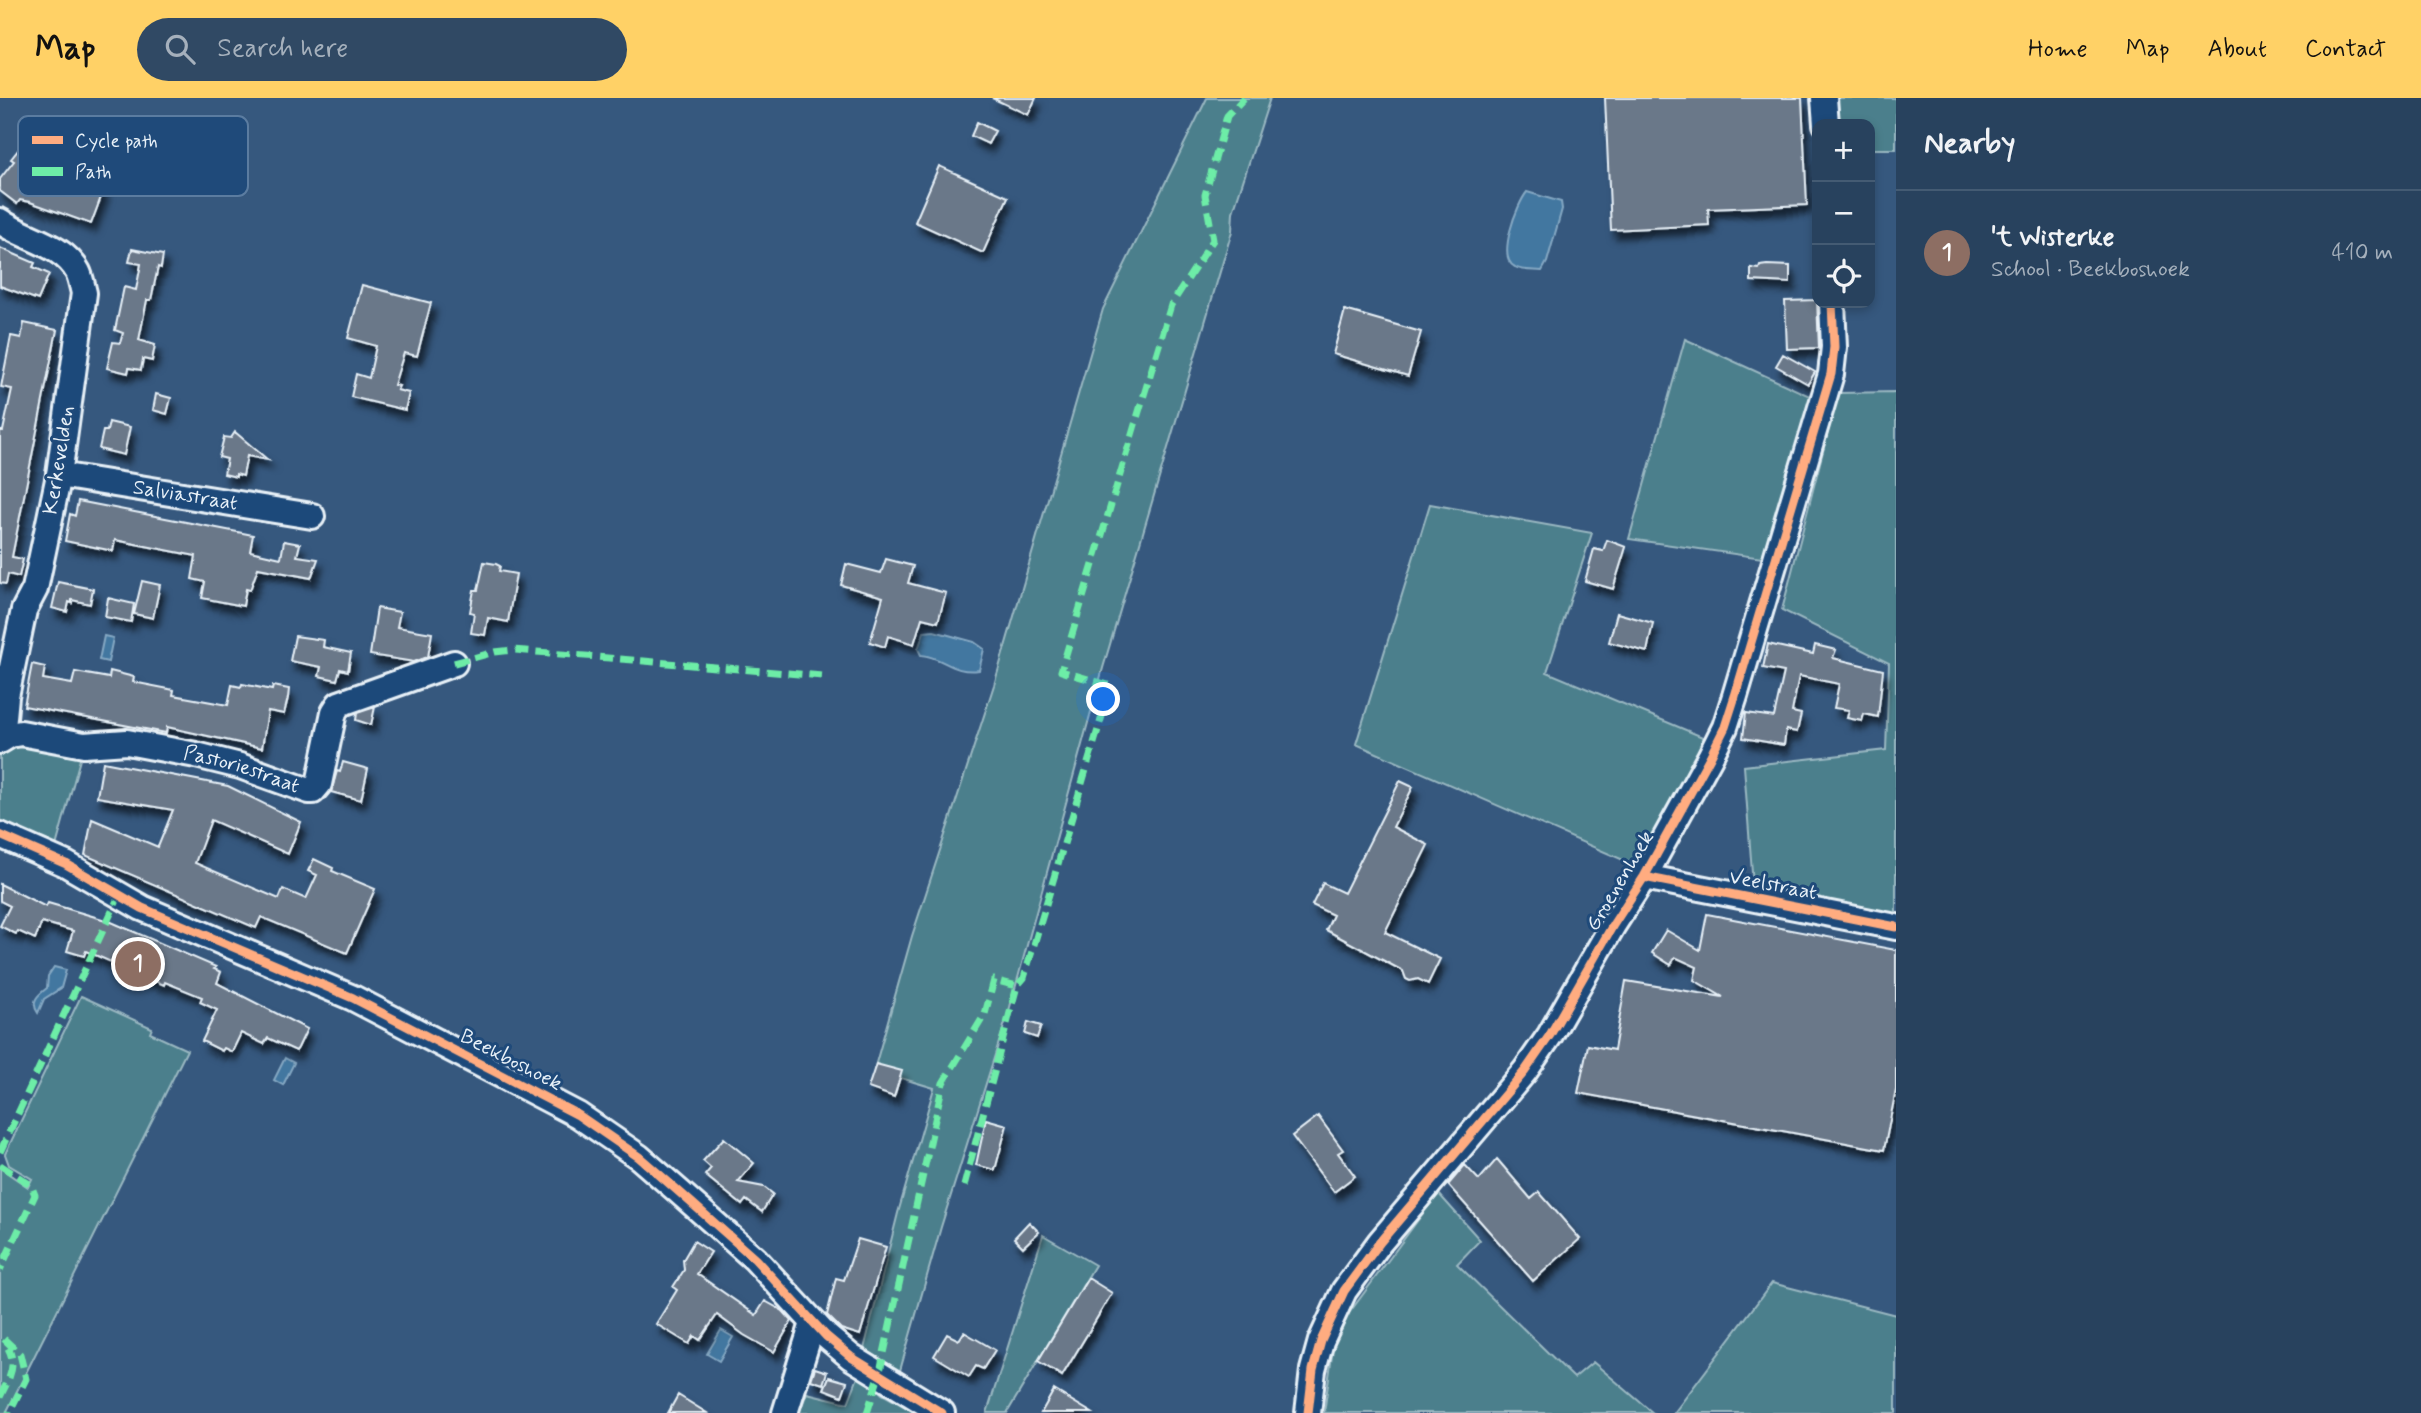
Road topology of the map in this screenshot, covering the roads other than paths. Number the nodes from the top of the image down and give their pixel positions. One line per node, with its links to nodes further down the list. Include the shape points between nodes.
1 (1825, 98): 2 (street)
2 (1826, 119)
3 (0, 221): 5 (street, Kerkevelden, via 66,258 78,272 84,293)
4 (1832, 308): 10 (street, Groenenhoek, via 1831,374 1725,727)
5 (59, 475): 6 (street, Salviastraat); 8 (street, Kerkevelden, via 35,589 24,610)
6 (312, 516)
7 (454, 663): 8 (street, Pastoriestraat, via 339,704 319,785 313,791 240,766 127,743 84,745 21,733)
8 (1, 740)
9 (0, 835): 12 (street, Beekboshoek, via 66,864 142,908 353,998 578,1115 677,1190 755,1259)
10 (1644, 877): 11 (street, Veelstraat); 15 (street, Groenenhoek, via 1525,1071 1344,1291 1321,1341)
11 (1896, 927)
12 (814, 1323): 13 (street); 14 (street, Beekboshoek, via 851,1357)
13 (785, 1413)
14 (942, 1413)
15 (1308, 1413)

